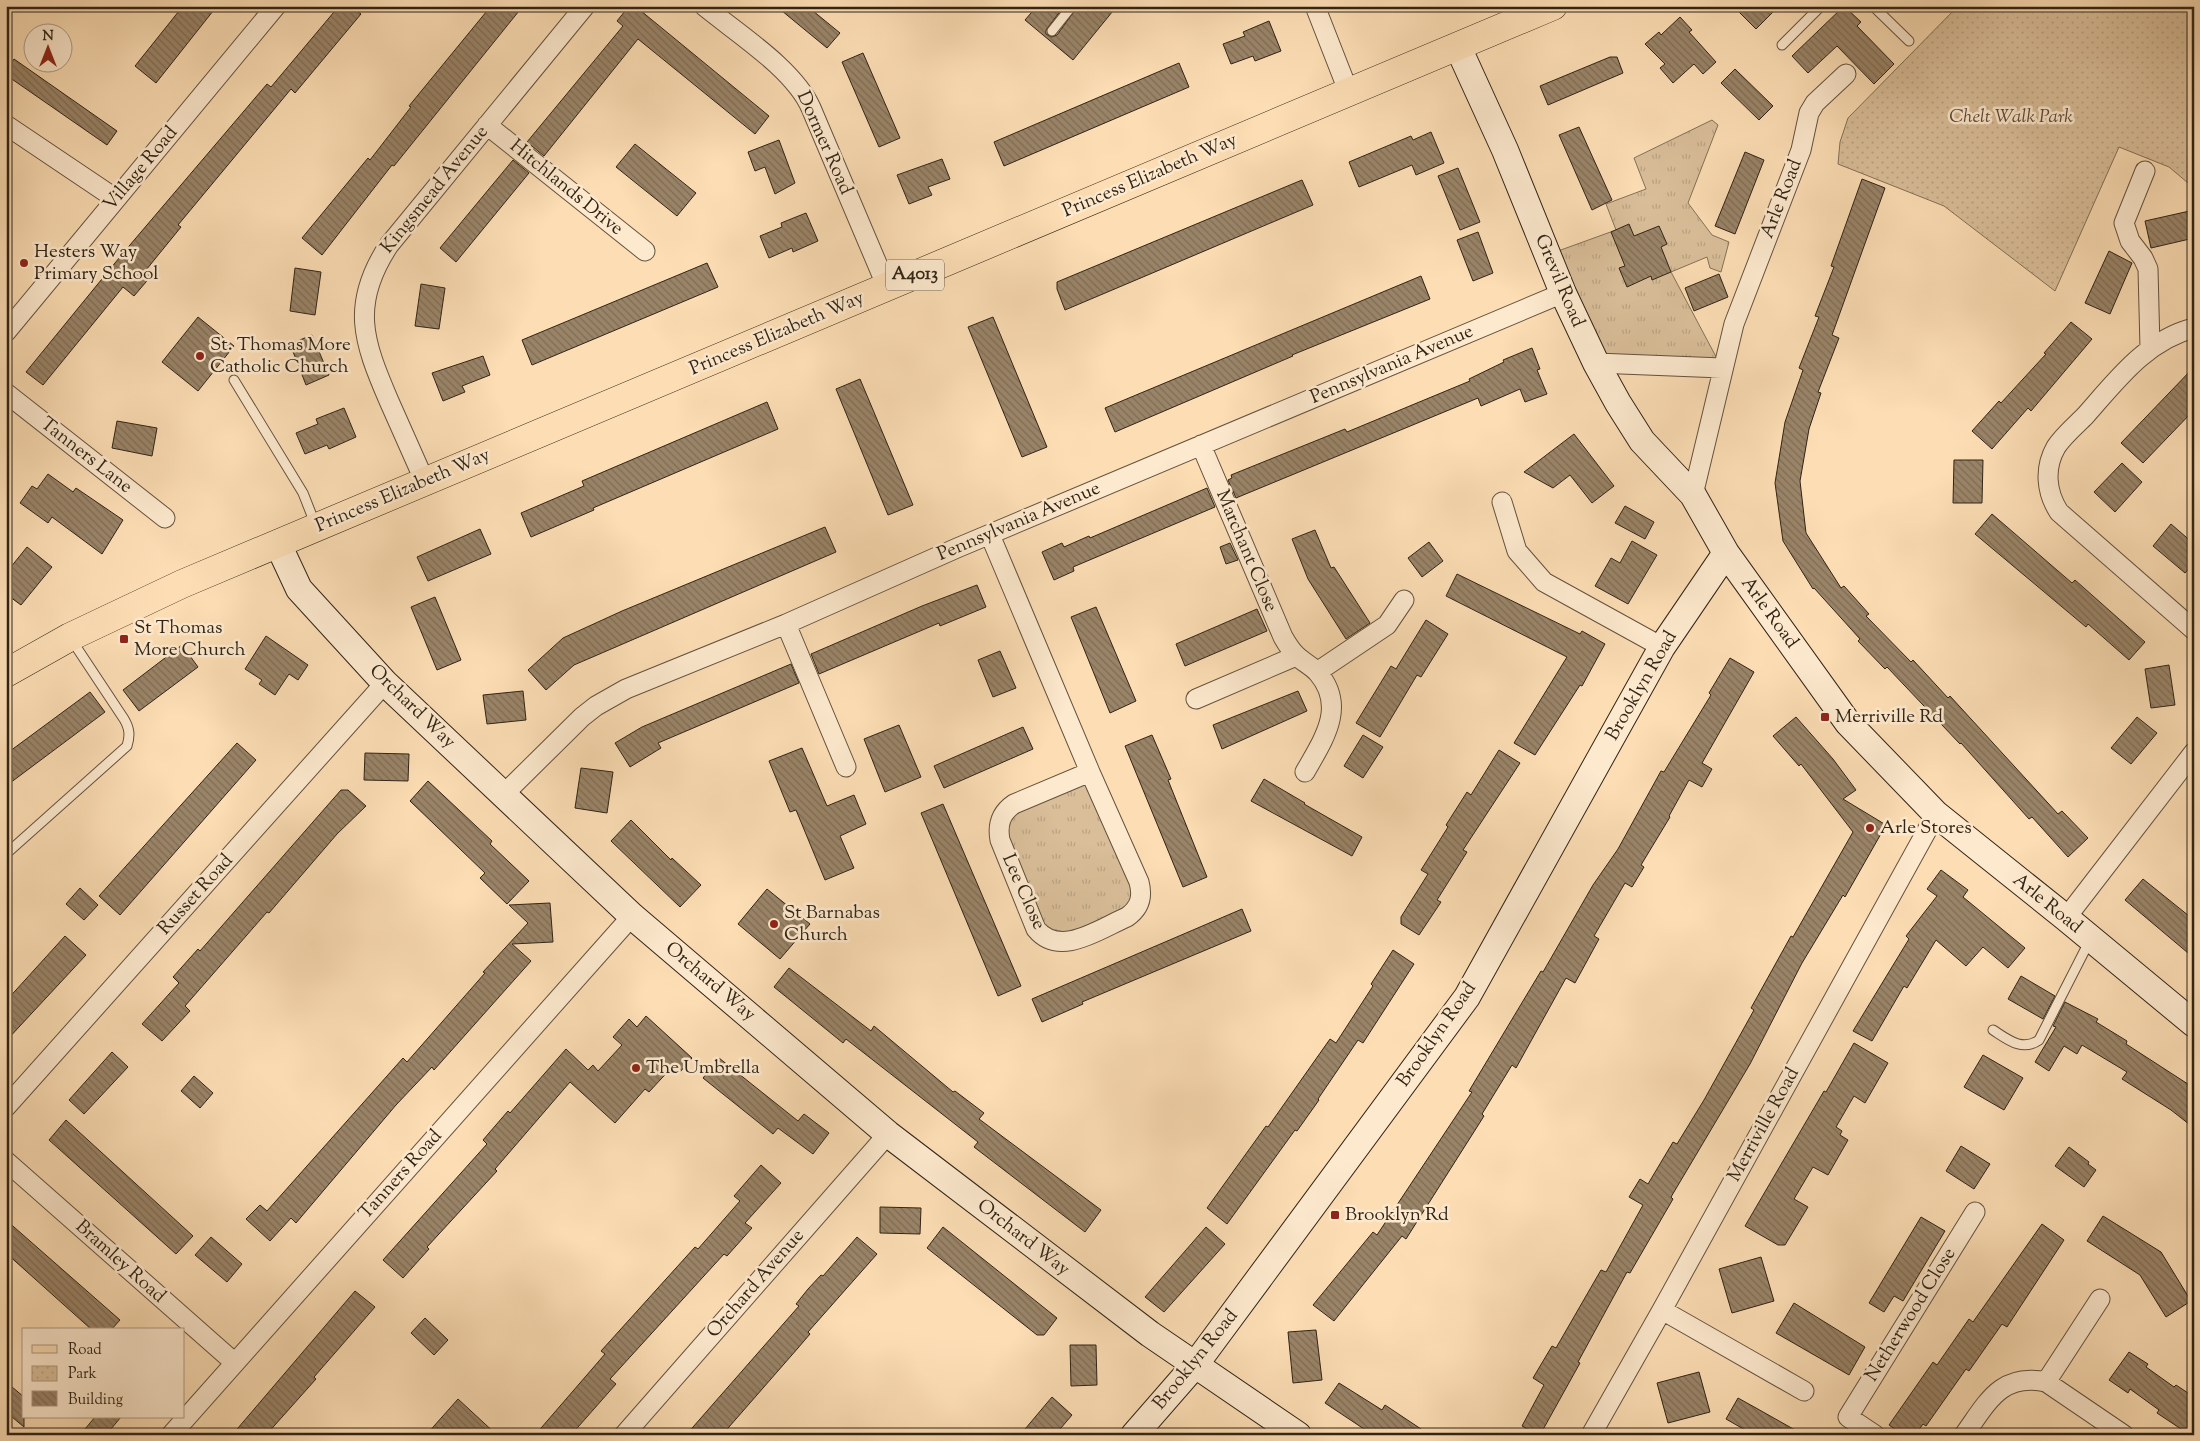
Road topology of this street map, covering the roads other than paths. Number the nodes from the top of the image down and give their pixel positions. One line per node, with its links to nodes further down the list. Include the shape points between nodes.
1 (276, 6): 18 (street, Village Road)
2 (585, 6): 15 (street, Kingsmead Avenue)
3 (704, 6): 20 (street, Dormer Road, via 800,87)
4 (1072, 6): 9 (lane)
5 (1315, 6): 14 (street)
6 (1553, 6): 12 (main road, Princess Elizabeth Way / A4013)
7 (1821, 6): 11 (lane)
8 (1873, 6): 10 (lane)
9 (1052, 31)
10 (1909, 41)
11 (1782, 45)
12 (1458, 47): 14 (main road, Princess Elizabeth Way / A4013); 21 (street, Grevil Road, via 1505,150)
13 (1846, 74): 26 (street, Arle Road, via 1815,103 1809,113 1801,150 1734,324)
14 (1349, 93): 20 (main road, Princess Elizabeth Way / A4013)
15 (488, 125): 19 (street, Hitchlands Drive); 30 (street, Kingsmead Avenue, via 388,245 366,295 364,313 368,350)
16 (6, 126): 18 (street)
17 (2145, 171): 24 (street, via 2124,223 2130,241 2148,270)
18 (116, 199): 23 (street, Village Road)
19 (645, 251)
20 (887, 287): 30 (main road, Princess Elizabeth Way / A4013)
21 (1563, 293): 25 (street, Grevil Road); 29 (street, Pennsylvania Avenue)
22 (2194, 328): 24 (street)
23 (6, 332)
24 (2150, 348): 40 (street, via 2056,447 2048,470 2048,487 2052,503 2059,512)
25 (1596, 363): 26 (street); 31 (street, Grevil Road, via 1642,441)
26 (1722, 368): 31 (street, Arle Road)
27 (234, 380): 34 (lane, via 303,494)
28 (6, 393): 33 (street, Tanners Lane)
29 (1201, 445): 35 (street, Pennsylvania Avenue); 43 (street, Marchant Close, via 1283,638)
30 (425, 482): 34 (main road, Princess Elizabeth Way / A4013)
31 (1693, 495): 37 (street, Arle Road)
32 (1502, 502): 42 (street, via 1517,551 1544,582)
33 (165, 518)
34 (317, 528): 36 (main road, Princess Elizabeth Way / A4013)
35 (990, 535): 39 (street, Pennsylvania Avenue); 50 (street, Lee Close)
36 (278, 544): 41 (main road, Princess Elizabeth Way / A4013, via 182,584); 46 (street, Orchard Way, via 299,589)
37 (1726, 554): 42 (street, Brooklyn Road); 53 (street, Arle Road, via 1848,723)
38 (1404, 600): 44 (street, via 1387,625)
39 (786, 624): 49 (street); 52 (street, Pennsylvania Avenue, via 611,697 582,717)
40 (2194, 630)
41 (70, 638): 45 (main road, Princess Elizabeth Way / A4013); 54 (lane, via 128,726 127,746)
42 (1662, 647): 67 (street, Brooklyn Road, via 1467,997)
43 (1296, 656): 44 (street, Marchant Close); 47 (street)
44 (1317, 672): 51 (street, Marchant Close, via 1328,691 1330,722 1328,732)
45 (6, 673)
46 (385, 683): 52 (street, Orchard Way); 60 (street, Russet Road)
47 (1196, 699)
48 (2194, 752): 56 (street)
49 (846, 767)
50 (1090, 772): 50 (street, Lee Close, via 1014,804 1004,812 999,824 1000,840 1036,929 1053,942 1070,942 1127,917 1140,901 1138,882)
51 (1304, 772)
52 (502, 795): 55 (street, Orchard Way)
53 (1936, 814): 56 (street, Arle Road); 65 (street, Merriville Road)
54 (6, 854)
55 (632, 916): 61 (street, Orchard Way); 66 (street, Tanners Road)
56 (2066, 918): 57 (street, Arle Road)
57 (2090, 938): 58 (street, Arle Road); 59 (lane, via 2039,1040 2032,1045 2021,1045)
58 (2194, 1024)
59 (1993, 1030)
60 (6, 1107)
61 (888, 1134): 67 (street, Orchard Way, via 1097,1296); 71 (street, Orchard Avenue)
62 (6, 1161): 66 (street, Bramley Road)
63 (1975, 1212): 75 (street, Netherwood Close, via 1848,1418)
64 (2100, 1298): 68 (street)
65 (1662, 1310): 69 (street); 74 (street, Merriville Road)
66 (235, 1363): 70 (street, Tanners Road)
67 (1196, 1365): 72 (street, Brooklyn Road); 73 (street, Orchard Way)
68 (2046, 1382): 76 (street, via 2022,1380 1999,1390); 77 (street)
69 (1804, 1391)
70 (171, 1435)
71 (624, 1435)
72 (1134, 1435)
73 (1298, 1435)
74 (1591, 1435)
75 (1875, 1435)
76 (1964, 1435)
77 (2124, 1435)

